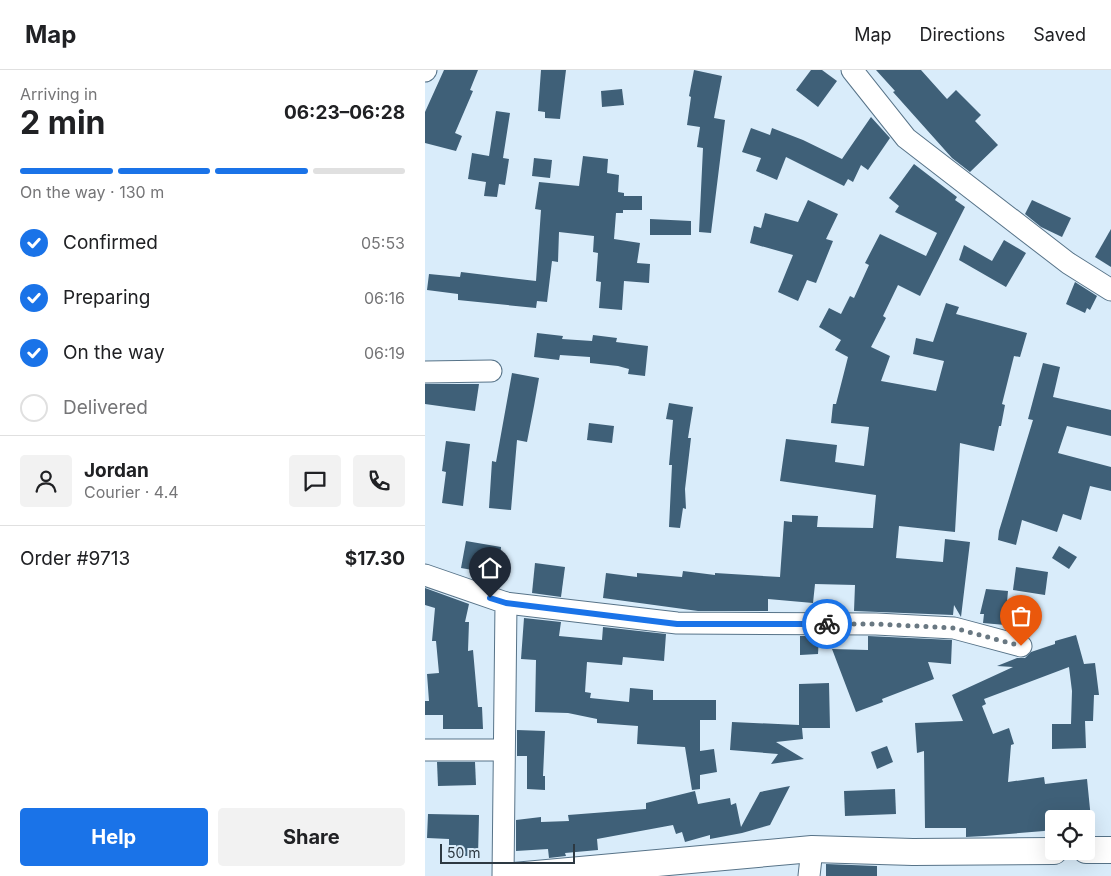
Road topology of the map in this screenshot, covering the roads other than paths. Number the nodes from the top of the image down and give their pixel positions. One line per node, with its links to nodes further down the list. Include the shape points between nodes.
1 (852, 70): 2 (street, via 905,138 1068,263)
2 (1111, 290)
3 (491, 371): 4 (street)
4 (425, 372)
5 (425, 575): 6 (street)
6 (506, 603): 7 (street, via 677,624 876,624 954,628); 9 (street)
7 (1021, 646)
8 (425, 750): 9 (street)
9 (503, 750): 15 (street)
10 (812, 849): 13 (main road); 14 (main road); 17 (street)
11 (1095, 850): 12 (main road)
12 (1111, 850)
13 (1045, 851)
14 (553, 874): 16 (main road)
15 (503, 876)
16 (514, 876)
17 (809, 876)

